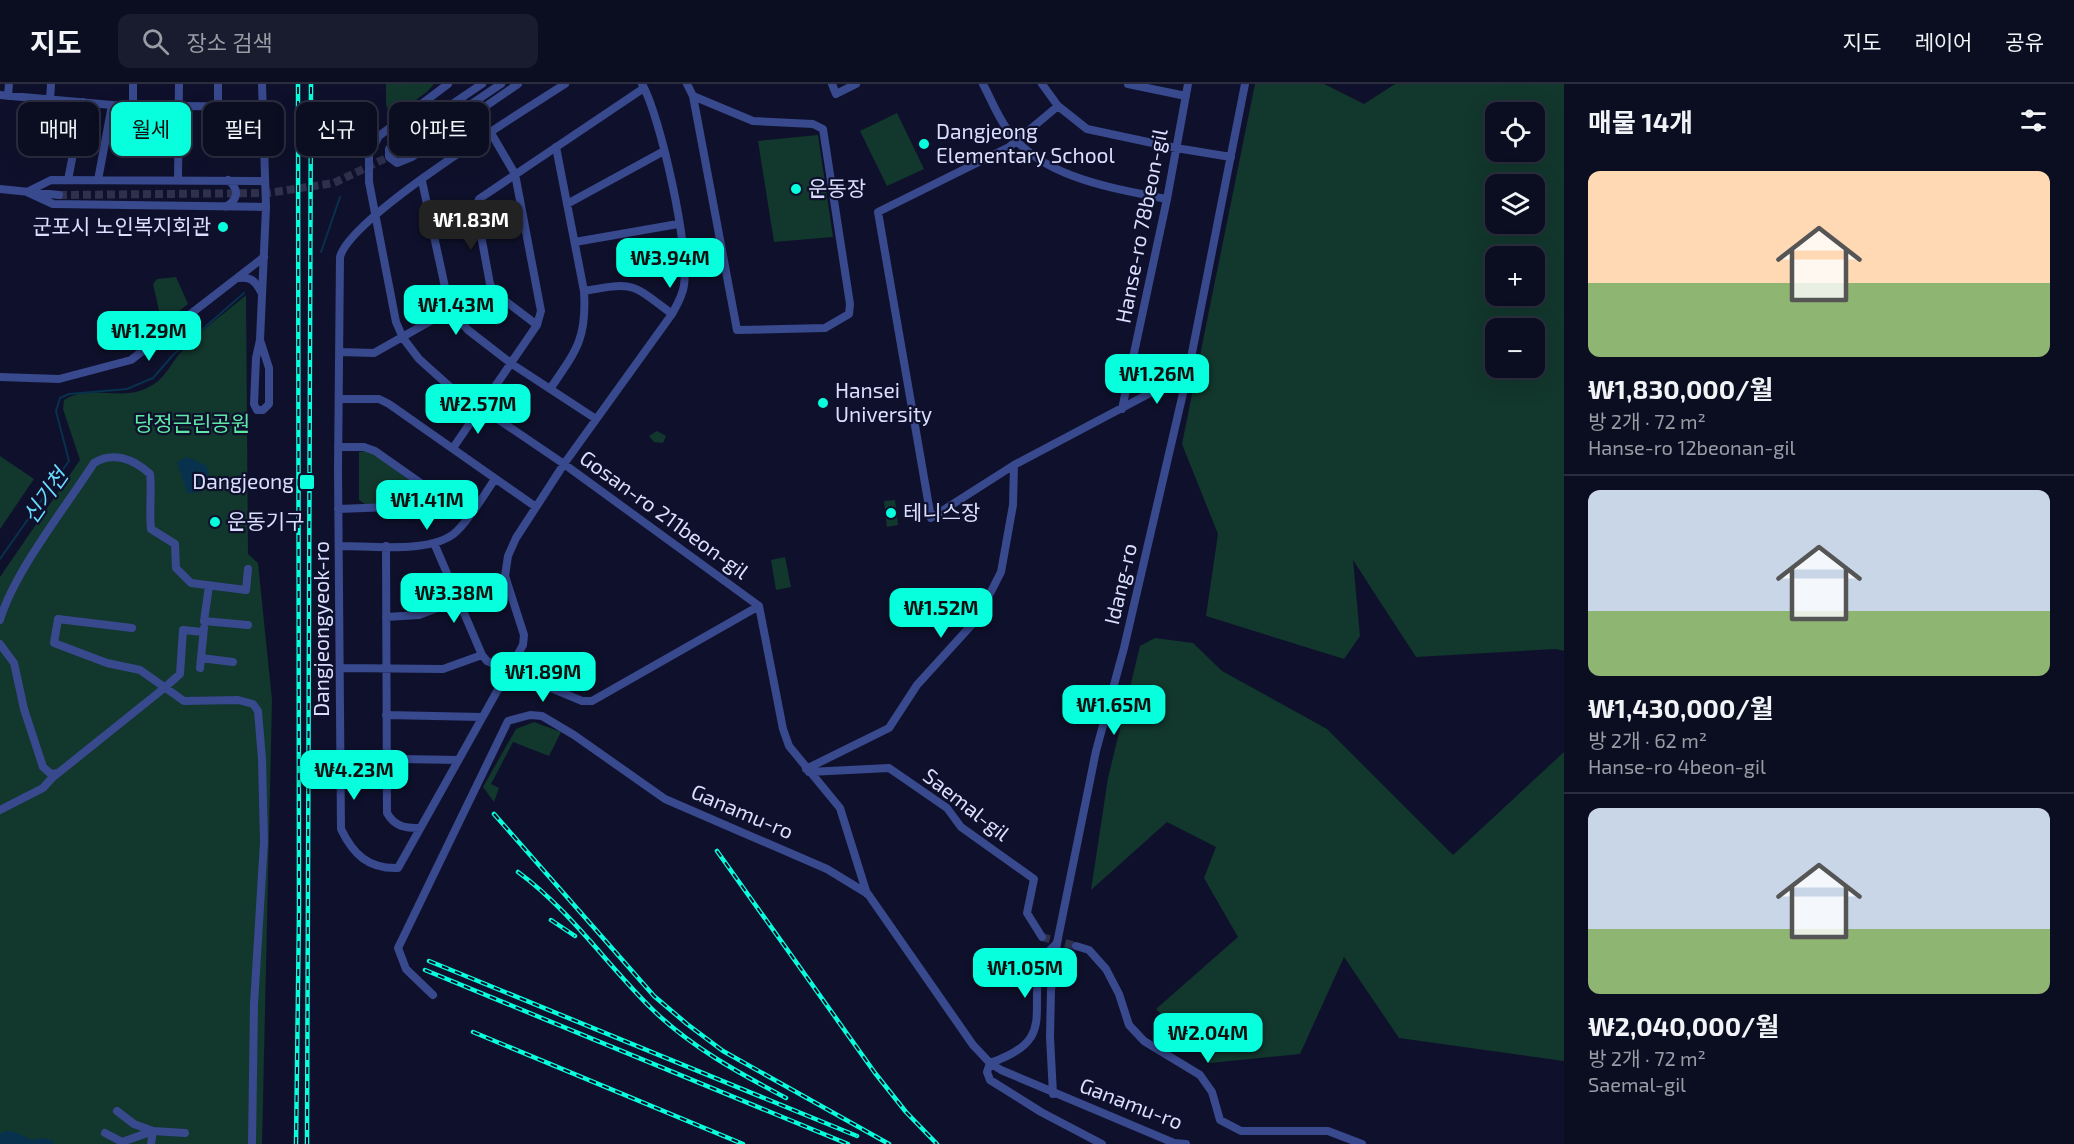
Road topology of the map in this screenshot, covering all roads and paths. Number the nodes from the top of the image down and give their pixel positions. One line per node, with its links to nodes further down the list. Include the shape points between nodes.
1 (9, 84): 21 (street)
2 (51, 84): 24 (street)
3 (133, 84): 26 (street)
4 (179, 84): 27 (street)
5 (218, 84): 28 (street)
6 (262, 84): 29 (street)
7 (448, 84): 56 (street, Gosan-ro 211beon-gil, via 379,136 374,144 367,165)
8 (482, 84): 10 (street, via 393,144 388,149 389,157 397,163 412,156)
9 (501, 84): 30 (street)
10 (518, 84)
11 (565, 84): 33 (street, Dangjeongyeok-ro)
12 (687, 84): 22 (street)
13 (832, 84): 14 (street, via 836,94)
14 (856, 84)
15 (983, 84): 34 (street)
16 (1042, 84): 31 (street)
17 (1128, 84): 23 (street)
18 (1188, 84): 23 (street, Hanse-ro 78beon-gil)
19 (1245, 84): 41 (street, Idang-ro)
20 (643, 86): 35 (street); 37 (street, Dangjeongyeok-ro, via 658,119)
21 (4, 96): 24 (street)
22 (693, 96): 22 (street, via 737,330 825,328 838,322 849,314 850,304 824,129 813,124 762,123)
23 (1186, 96): 36 (street, Hanse-ro 78beon-gil)
24 (50, 100): 25 (street)
25 (83, 102)
26 (133, 102)
27 (179, 102)
28 (218, 102)
29 (262, 102)
30 (474, 102)
31 (1058, 106): 34 (street); 36 (street, via 1087,129)
32 (111, 110): 44 (street)
33 (491, 133): 42 (street); 48 (street, Dangjeongyeok-ro)
34 (1017, 141): 52 (street, via 1074,177); 80 (street, via 878,212 931,518)
35 (556, 147): 42 (street); 53 (street)
36 (1176, 148): 41 (street); 52 (street, Hanse-ro 78beon-gil)
37 (664, 151): 53 (street); 57 (street, Dangjeongyeok-ro)
38 (73, 156): 43 (street)
39 (178, 156): 45 (street)
40 (263, 156): 47 (street)
41 (1231, 157): 71 (street, Idang-ro)
42 (515, 174): 65 (street, via 541,311); 65 (street, via 479,199 476,208 495,294)
43 (68, 180): 44 (street); 50 (street, via 51,180)
44 (98, 180): 45 (street)
45 (178, 180): 46 (street)
46 (228, 180): 47 (street); 54 (street, via 237,193)
47 (264, 181): 55 (street)
48 (422, 181): 56 (street, Dangjeongyeok-ro); 63 (street)
49 (0, 189): 50 (street)
50 (27, 192): 51 (street); 54 (street, via 53,204)
51 (59, 195)
52 (1167, 199): 75 (street, Hanse-ro 78beon-gil)
53 (567, 204): 58 (street)
54 (225, 207): 55 (street)
55 (266, 207): 59 (street)
56 (376, 213): 66 (street, Gosan-ro 211beon-gil, via 396,322); 68 (street, Dangjeongyeok-ro, via 342,251)
57 (678, 224): 58 (street); 64 (street, Dangjeongyeok-ro, via 685,272 682,294)
58 (575, 242): 61 (street)
59 (264, 257): 60 (street); 62 (street)
60 (239, 278): 62 (street, via 256,281); 70 (street, via 131,360 59,379)
61 (584, 291): 64 (street, via 625,284); 72 (street, via 586,315 579,346)
62 (262, 294): 67 (street)
63 (450, 310): 66 (street); 69 (street, via 468,330)
64 (672, 314): 76 (street, Dangjeongyeok-ro)
65 (537, 325): 69 (street)
66 (403, 338): 68 (street, via 374,353); 74 (street, Gosan-ro 211beon-gil, via 431,371)
67 (260, 340): 67 (street, via 254,404 257,410 269,404 269,368)
68 (339, 352): 73 (street, Dangjeongyeok-ro)
69 (512, 364): 72 (street); 74 (street)
70 (0, 377)
71 (1186, 381): 75 (street, via 1171,382); 119 (street, Idang-ro, via 1096,751)
72 (550, 389): 76 (street)
73 (339, 399): 77 (street, Dangjeongyeok-ro); 78 (street, via 379,399)
74 (482, 408): 78 (street); 79 (street, Gosan-ro 211beon-gil)
75 (1122, 409): 80 (street)
76 (596, 419): 79 (street, Dangjeongyeok-ro)
77 (338, 447): 82 (street, via 375,451); 84 (street, Dangjeongyeok-ro)
78 (453, 447): 81 (street)
79 (564, 464): 83 (street, Dangjeongyeok-ro); 92 (street, Gosan-ro 211beon-gil)
80 (1014, 465): 113 (street, via 1013,505 1001,572 977,619 917,685 889,728)
81 (495, 479): 83 (street); 85 (street)
82 (432, 490): 84 (street, via 418,506); 85 (street)
83 (536, 507): 106 (street, Dangjeongyeok-ro, via 508,556 505,576 524,635)
84 (338, 509): 87 (street, Dangjeongyeok-ro)
85 (469, 517): 86 (street, via 456,532)
86 (434, 543): 88 (street); 91 (street)
87 (341, 546): 88 (street); 104 (street, Dangjeongyeok-ro)
88 (386, 546): 93 (street)
89 (248, 569): 90 (street, via 246,590)
90 (209, 586): 94 (street, via 191,583 183,576 176,568 175,544 151,530 150,474 129,459 111,457 94,463 23,572); 95 (street)
91 (458, 600): 93 (street, via 419,615); 100 (street)
92 (759, 606): 106 (street, via 592,701 575,700); 113 (street, Gosan-ro 211beon-gil, via 783,729 789,746)
93 (386, 617): 105 (street)
94 (0, 620)
95 (204, 621): 96 (street); 98 (street)
96 (248, 625)
97 (132, 628): 107 (street, via 58,619 54,642 107,663 140,670)
98 (203, 632): 101 (street); 107 (street, via 183,630 180,674)
99 (0, 644): 114 (street, via 14,663 43,767 51,774)
100 (482, 654): 105 (street, via 443,669); 106 (street, via 487,662)
101 (201, 658): 102 (street); 103 (street)
102 (233, 662)
103 (200, 668)
104 (341, 668): 105 (street); 110 (street, Dangjeongyeok-ro)
105 (386, 668): 108 (street)
106 (509, 672): 109 (street, Dangjeongyeok-ro)
107 (165, 688): 114 (street); 129 (street, via 184,701 238,700 258,711 264,842 254,1004)
108 (387, 715): 109 (street); 111 (street)
109 (482, 717): 112 (street, Dangjeongyeok-ro)
110 (341, 758): 111 (street); 116 (street, Dangjeongyeok-ro, via 341,829 351,850 371,864 398,868)
111 (387, 759): 112 (street); 116 (street, via 387,813 392,822 404,828)
112 (458, 760): 116 (street, Dangjeongyeok-ro)
113 (808, 770): 117 (street, Gosan-ro 211beon-gil, via 840,808); 118 (street, Saemal-gil, via 889,768 947,808 960,826 1034,879 1027,913)
114 (59, 773): 115 (street, via 43,789)
115 (0, 810)
116 (420, 828)
117 (868, 894): 121 (street, Ganamu-ro, via 827,869 665,799 574,735 542,716 530,715 508,722 398,948 406,969); 122 (street, Ganamu-ro, via 973,1046)
118 (1042, 937)
119 (1057, 943): 122 (street, via 1042,959 1035,1031 1015,1052); 123 (street, Idang-ro, via 1051,990)
120 (1076, 946): 132 (street, via 1089,950 1106,969 1129,1025 1144,1041 1200,1075 1212,1092 1220,1120 1241,1131 1329,1131)
121 (433, 994)
122 (990, 1063): 123 (street, Ganamu-ro); 130 (street, via 990,1080)
123 (1053, 1094): 131 (street, Ganamu-ro, via 1174,1143)
124 (117, 1111): 125 (street, via 134,1124)
125 (153, 1131): 126 (street, via 122,1142); 127 (street); 128 (street)
126 (105, 1133)
127 (185, 1133)
128 (151, 1144)
129 (252, 1144)
130 (1102, 1144)
131 (1186, 1144)
132 (1362, 1144)

